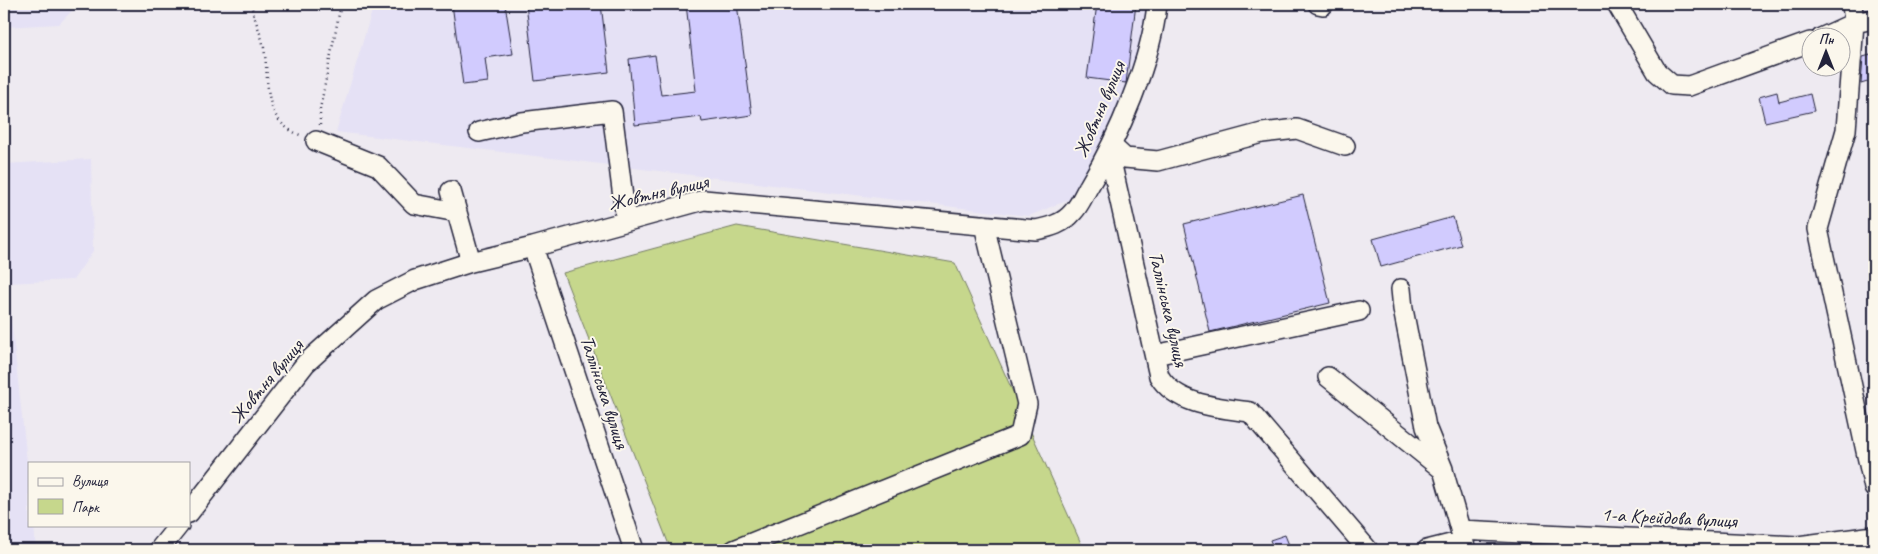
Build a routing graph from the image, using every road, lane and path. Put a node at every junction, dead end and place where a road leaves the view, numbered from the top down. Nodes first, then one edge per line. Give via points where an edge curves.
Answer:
1 (251, 4) edge
2 (341, 4) edge
3 (1158, 4) edge
4 (1617, 4) edge
5 (1852, 4) edge
6 (1874, 19) edge
7 (1854, 23) junction
8 (1843, 28) edge
9 (1800, 46) edge
10 (479, 132) dead end
11 (316, 141) joint
12 (1345, 146) dead end
13 (335, 147) junction
14 (1110, 149) junction
15 (451, 191) dead end
16 (457, 212) junction
17 (626, 222) junction
18 (984, 225) junction
19 (534, 247) junction
20 (471, 262) junction
21 (1401, 289) dead end
22 (1359, 311) dead end
23 (1155, 355) junction
24 (1328, 377) dead end
25 (1443, 470) junction
26 (1874, 488) edge
27 (190, 511) edge
28 (178, 526) edge
29 (1874, 536) edge
30 (1463, 540) edge
31 (1801, 548) edge
32 (159, 550) edge
33 (634, 550) edge
34 (734, 550) edge
35 (1368, 550) edge
36 (1427, 550) edge

1 - 11 path via 264,47 273,114 291,132
2 - 13 path via 320,109 320,129
3 - 14 street, Жовтня вулиця via 1147,54
4 - 9 street via 1657,72 1672,85 1689,86
5 - 7 street
6 - 7 street
7 - 8 street
7 - 26 street via 1846,130 1818,230
10 - 17 street via 522,122 612,111
11 - 13 street
12 - 14 street via 1297,130 1262,133 1158,162 1125,158
13 - 16 street via 378,166 414,204
14 - 18 street, Жовтня вулиця via 1073,213 1055,226 1036,230
14 - 23 street, Таллінська вулиця
15 - 16 street
16 - 20 street
17 - 18 street, Жовтня вулиця via 704,200 724,200
17 - 19 street, Жовтня вулиця
18 - 34 street via 1028,404 1020,435
19 - 20 street, Жовтня вулиця
19 - 33 street, Таллінська вулиця
20 - 27 street, Жовтня вулиця via 414,280 376,300 306,363
21 - 25 street via 1426,427
22 - 23 street
23 - 35 street, Таллінська вулиця via 1159,376 1166,389 1208,406 1250,412
24 - 25 street
25 - 30 street
28 - 32 street
29 - 31 street, 1-а Крейдова вулиця
30 - 31 street, 1-а Крейдова вулиця
30 - 36 street

